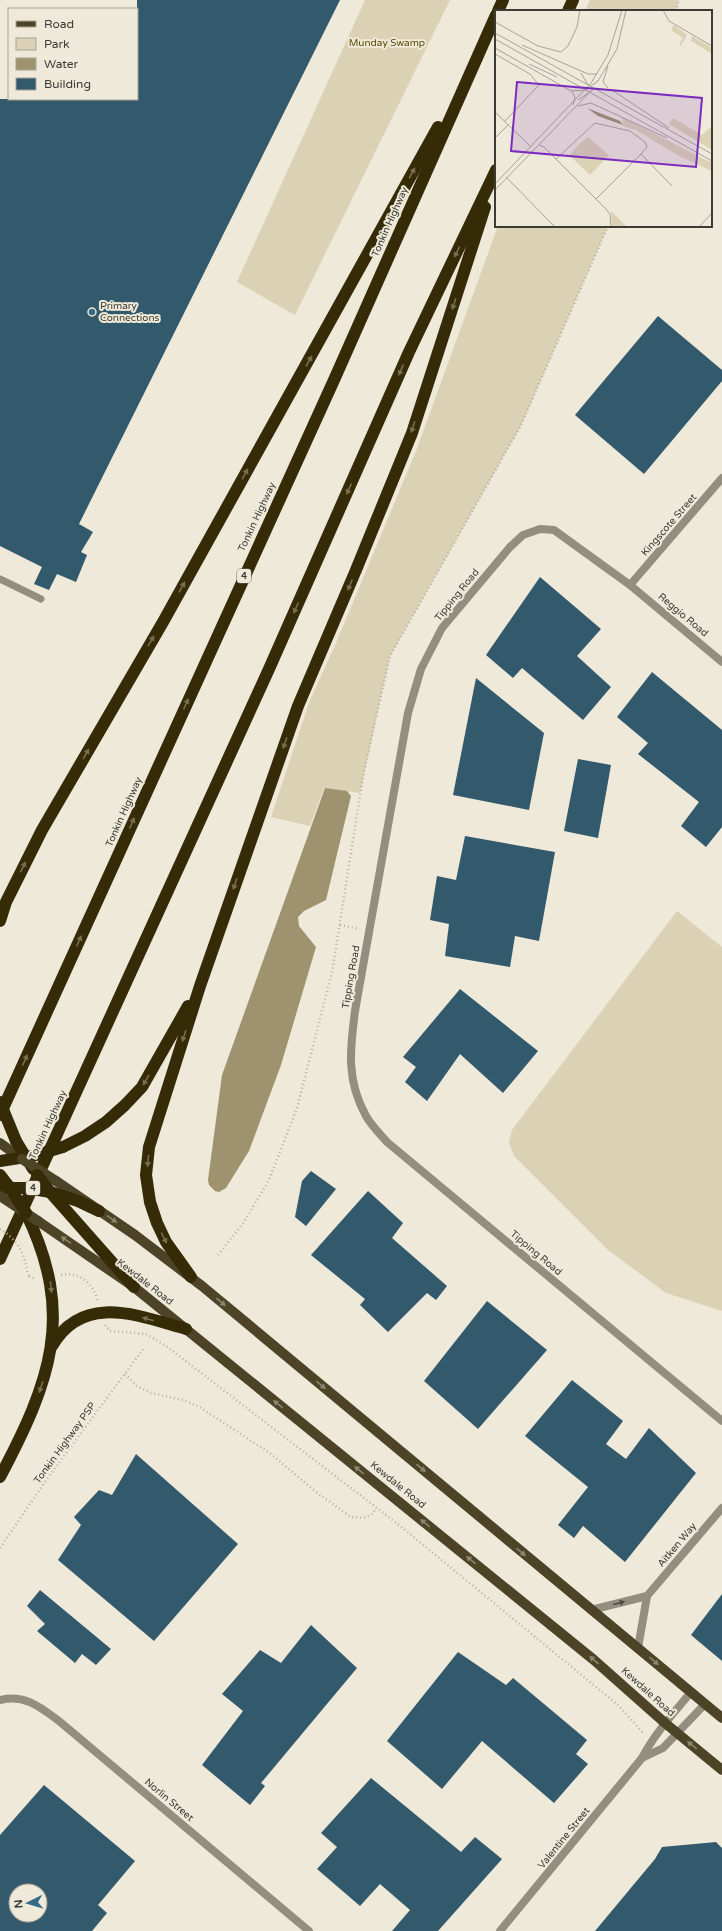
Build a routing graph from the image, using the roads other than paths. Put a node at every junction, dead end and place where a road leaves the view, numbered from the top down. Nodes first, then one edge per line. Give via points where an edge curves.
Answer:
1 (503, 0) edge
2 (573, 0) edge
3 (498, 10) edge
4 (568, 10) edge
5 (495, 17) edge
6 (477, 56) junction
7 (495, 172) edge
8 (495, 177) edge
9 (722, 478) edge
10 (0, 579) edge
11 (630, 585) junction
12 (41, 599) dead end
13 (722, 662) edge
14 (0, 922) edge
15 (200, 986) junction
16 (0, 1102) edge
17 (0, 1116) edge
18 (0, 1143) edge
19 (26, 1160) junction
20 (0, 1161) edge
21 (0, 1176) edge
22 (5, 1188) edge
23 (50, 1192) junction
24 (0, 1196) edge
25 (64, 1197) junction
26 (100, 1211) joint
27 (26, 1213) junction
28 (11, 1236) junction
29 (0, 1259) edge
30 (0, 1267) edge
31 (191, 1277) junction
32 (134, 1287) junction
33 (186, 1329) junction
34 (50, 1350) junction
35 (722, 1421) edge
36 (0, 1477) edge
37 (722, 1508) edge
38 (648, 1596) junction
39 (591, 1610) junction
40 (638, 1648) junction
41 (691, 1692) junction
42 (0, 1700) edge
43 (705, 1704) junction
44 (722, 1718) edge
45 (665, 1723) junction
46 (677, 1733) junction
47 (642, 1758) junction
48 (722, 1770) edge
49 (309, 1931) edge
50 (500, 1931) edge

1 - 3 highway
2 - 4 highway
5 - 6 highway, Tonkin Highway / 4
14 -> 6 highway via 6,902 42,830 167,615
17 -> 6 highway, Tonkin Highway / 4 via 334,380
7 -> 28 highway, Tonkin Highway / 4 via 409,352 272,662
8 -> 15 highway via 412,433 298,706
9 - 11 street, Kingscote Street
10 - 12 lane
11 - 13 street, Reggio Road
11 - 35 street, Tipping Road via 554,530 540,529 523,535 510,547 442,628 421,669 408,713 350,1048 352,1085 366,1117 387,1142
15 -> 19 highway, bridge via 142,1087 125,1105 94,1130 64,1147
15 -> 31 highway via 151,1140 146,1175 156,1223
16 - 19 highway, bridge
18 - 19 main road
19 - 20 highway
19 - 23 highway, bridge
19 - 25 main road, bridge
21 - 22 highway
22 - 23 highway, bridge
22 - 27 highway, bridge
23 - 25 highway
24 - 27 main road, Kewdale Road, bridge
25 - 26 highway
25 - 32 highway
26 -> 31 main road
32 -> 27 main road, Kewdale Road, bridge
27 -> 34 highway via 42,1249 50,1277 53,1330
28 - 29 highway, Tonkin Highway / 4
28 - 30 highway
31 -> 39 main road
32 - 33 main road, Kewdale Road
33 -> 34 highway via 126,1312 102,1312 67,1327
45 -> 33 main road, Kewdale Road via 594,1660
34 -> 36 highway via 42,1388
37 - 38 street, Aitken Way
39 -> 38 street
38 - 40 street, Aitken Way
39 - 40 main road
40 -> 41 main road
41 - 43 main road
41 - 45 street, Valentine Street
42 - 49 street, Norlin Street via 21,1698 59,1721
43 - 44 main road
43 - 46 street, Valentine Street
45 - 46 main road, Kewdale Road
45 - 47 street, Valentine Street
46 - 47 street, Valentine Street via 663,1748
48 -> 46 main road, Kewdale Road
47 - 50 street, Valentine Street

